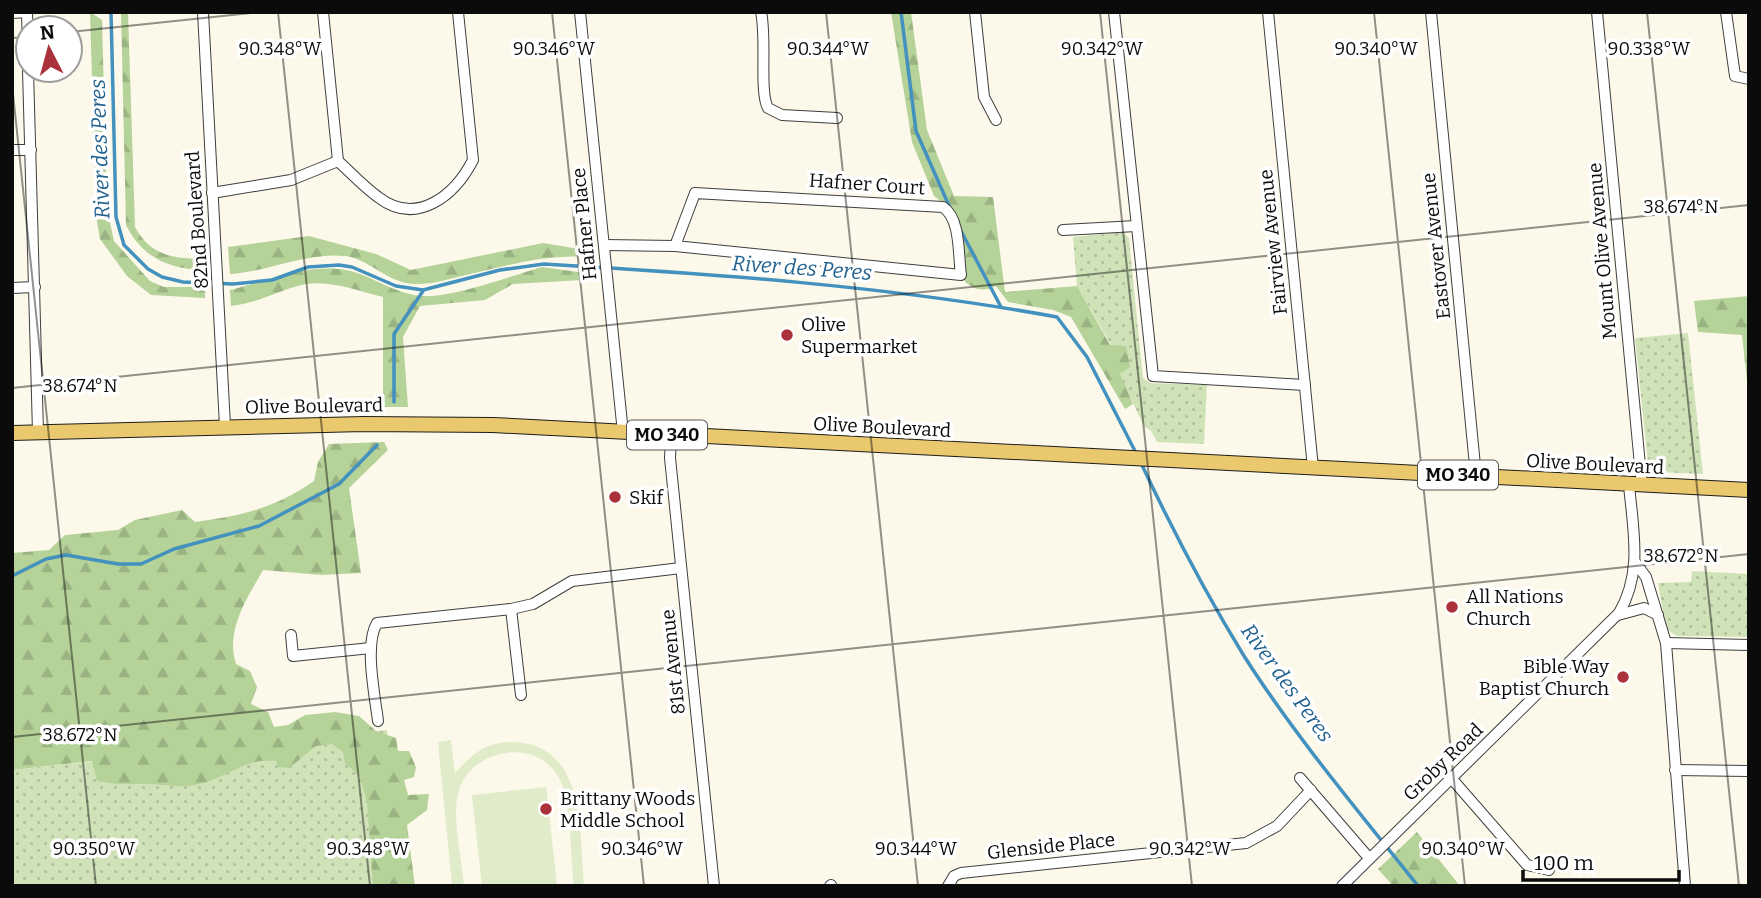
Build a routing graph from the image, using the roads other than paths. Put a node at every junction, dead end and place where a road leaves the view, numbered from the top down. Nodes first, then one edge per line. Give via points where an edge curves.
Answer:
1 (27, 12) edge
2 (203, 12) edge
3 (323, 12) edge
4 (457, 12) edge
5 (580, 12) edge
6 (761, 12) edge
7 (975, 12) edge
8 (1114, 12) edge
9 (1268, 12) edge
10 (1431, 12) edge
11 (1597, 12) edge
12 (1726, 12) edge
13 (12, 13) edge
14 (1749, 79) edge
15 (29, 84) edge
16 (768, 108) junction
17 (759, 117) dead end
18 (837, 118) dead end
19 (996, 120) dead end
20 (12, 150) edge
21 (31, 150) junction
22 (338, 161) junction
23 (212, 193) junction
24 (1136, 226) junction
25 (1063, 230) dead end
26 (675, 246) junction
27 (605, 249) junction
28 (35, 287) junction
29 (12, 288) edge
30 (1305, 385) junction
31 (225, 426) junction
32 (38, 432) junction
33 (12, 433) edge
34 (623, 433) junction
35 (671, 435) junction
36 (1313, 468) junction
37 (1476, 476) junction
38 (1636, 485) junction
39 (1749, 491) edge
40 (1636, 562) junction
41 (681, 568) junction
42 (511, 608) junction
43 (1617, 615) junction
44 (1658, 615) junction
45 (291, 635) dead end
46 (1666, 643) junction
47 (1749, 645) edge
48 (371, 648) junction
49 (521, 695) dead end
50 (378, 721) dead end
51 (1675, 770) junction
52 (1749, 771) edge
53 (1300, 778) dead end
54 (1452, 779) junction
55 (1311, 790) junction
56 (1372, 855) junction
57 (1549, 870) dead end
58 (939, 874) dead end
59 (949, 883) edge
60 (714, 886) edge
61 (1342, 886) edge
62 (1685, 886) edge

1 - 13 street
2 - 23 street, 82nd Boulevard
3 - 22 street
4 - 22 street via 473,160 447,196 419,207 402,207 378,197
5 - 27 street, Hafner Place
6 - 16 street via 766,32 764,92
7 - 19 street via 984,97
8 - 24 street
9 - 30 street, Fairview Avenue
10 - 37 street, Eastover Avenue
11 - 38 street, Mount Olive Avenue
12 - 14 street via 1735,76
15 - 21 street
16 - 17 street
16 - 18 street via 782,115
20 - 21 street
21 - 28 street
22 - 23 street via 291,180
23 - 31 street, 82nd Boulevard
24 - 25 street
24 - 30 street via 1153,376
26 - 26 street, Hafner Court via 695,193 943,207 954,224 961,275
26 - 27 street, Hafner Court
27 - 34 street, Hafner Place
28 - 29 street
28 - 32 street
30 - 36 street, Fairview Avenue
31 - 32 main road, Olive Boulevard / MO 340
31 - 34 main road, Olive Boulevard / MO 340 via 452,425
32 - 33 main road, Olive Boulevard / MO 340
34 - 35 main road, Olive Boulevard / MO 340
35 - 36 main road, Olive Boulevard / MO 340
35 - 41 street, 81st Avenue
36 - 37 main road, Olive Boulevard / MO 340
37 - 38 main road, Olive Boulevard / MO 340
38 - 39 main road, Olive Boulevard / MO 340
38 - 40 street, Mount Olive Avenue
40 - 43 street, Groby Road via 1628,598
40 - 44 street, Mount Olive Avenue
41 - 42 street via 579,579 533,604
41 - 60 street, 81st Avenue
42 - 48 street via 377,623
42 - 49 street
43 - 44 street via 1644,608
43 - 54 street, Groby Road
44 - 46 street, Mount Olive Avenue
45 - 48 street via 293,656
46 - 47 street
46 - 51 street, Mount Olive Avenue
48 - 50 street
51 - 52 street
51 - 62 street, Mount Olive Avenue
53 - 55 street
54 - 56 street, Groby Road
54 - 57 street via 1527,865
55 - 56 street
55 - 59 street, Glenside Place via 1277,826 1246,843 961,873
56 - 61 street, Groby Road
58 - 59 street

